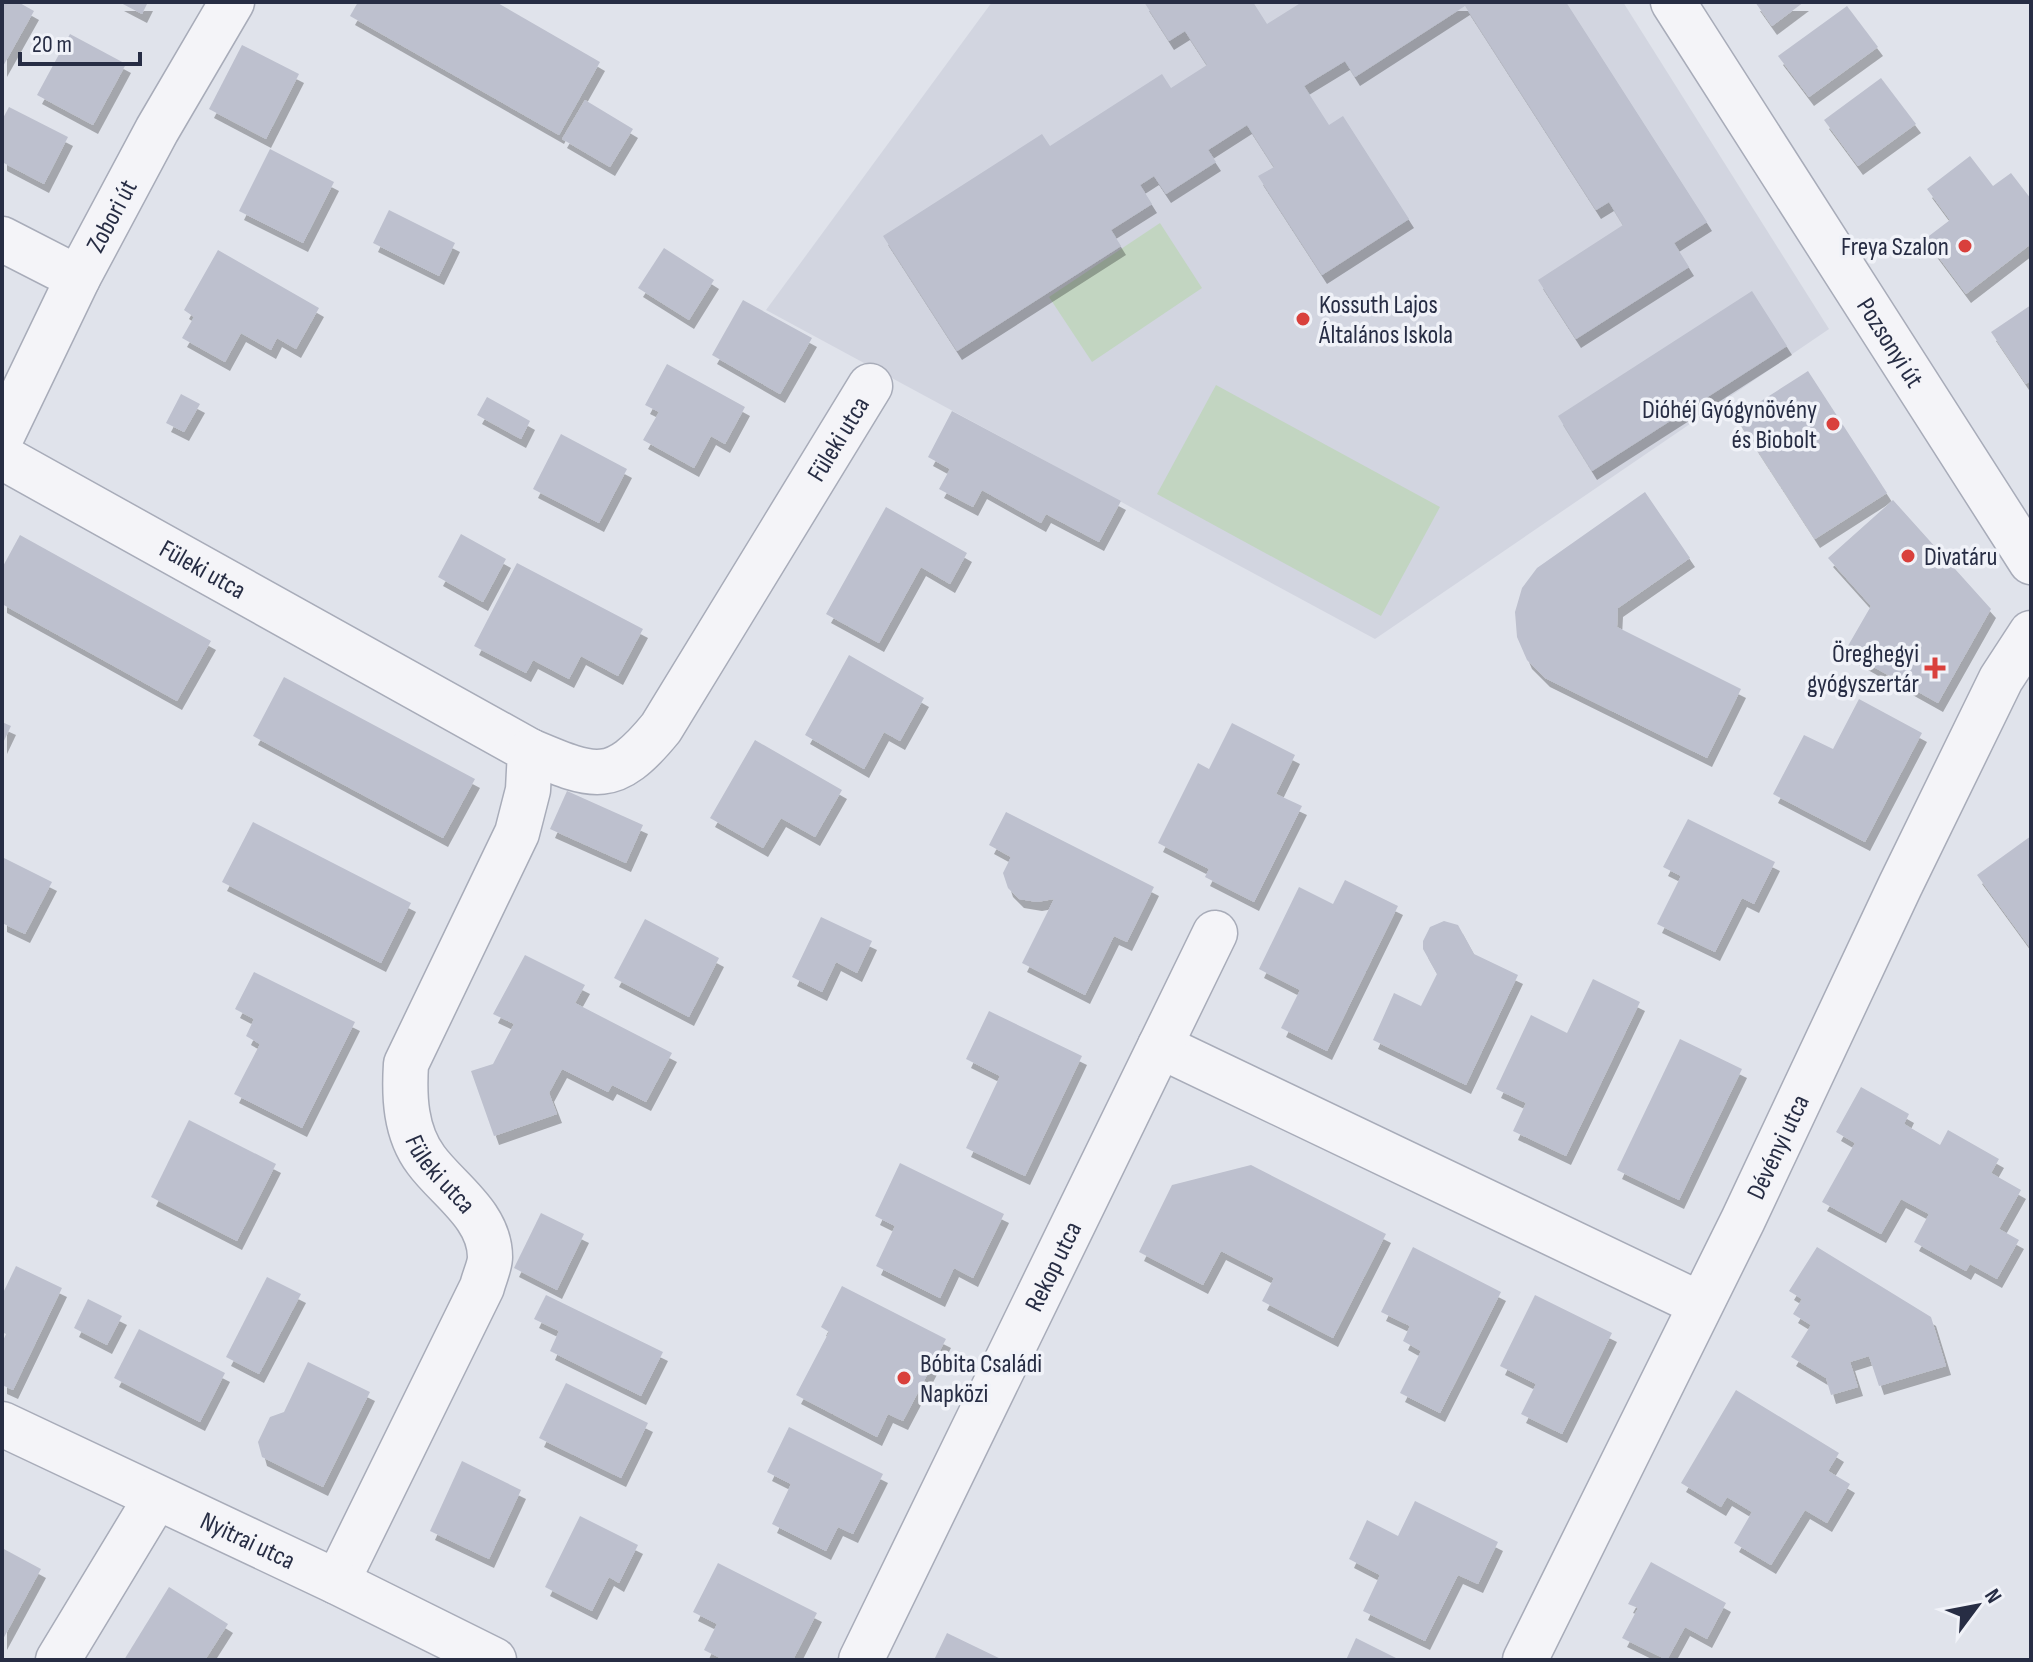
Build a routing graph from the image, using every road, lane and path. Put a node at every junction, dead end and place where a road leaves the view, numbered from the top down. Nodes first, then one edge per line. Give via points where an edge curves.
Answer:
1 (232, 2) edge
2 (1673, 2) edge
3 (2, 239) edge
4 (78, 278) junction
5 (870, 386) dead end
6 (2, 436) edge
7 (2, 457) edge
8 (2031, 562) edge
9 (2031, 633) edge
10 (530, 751) junction
11 (1215, 933) dead end
12 (1160, 1046) junction
13 (1700, 1304) junction
14 (2, 1424) edge
15 (156, 1498) junction
16 (337, 1582) junction
17 (58, 1660) edge
18 (494, 1660) edge
19 (861, 1660) edge
20 (1525, 1660) edge

1 - 4 street, Zobori út
2 - 8 street, Pozsonyi út
3 - 4 street
4 - 6 street, Zobori út
5 - 10 street, Füleki utca via 661,728 638,756 608,772 578,772
7 - 10 street, Füleki utca
9 - 13 street, Dévényi utca via 2001,679 1940,802
10 - 16 street, Füleki utca via 528,790 517,833 406,1064 404,1097 412,1134 425,1159 469,1207 490,1256 482,1287
11 - 12 street, Rekop utca
12 - 13 street
12 - 19 street, Rekop utca
13 - 20 street, Dévényi utca
14 - 15 street, Nyitrai utca
15 - 16 street, Nyitrai utca
15 - 17 street
16 - 18 street, Nyitrai utca

